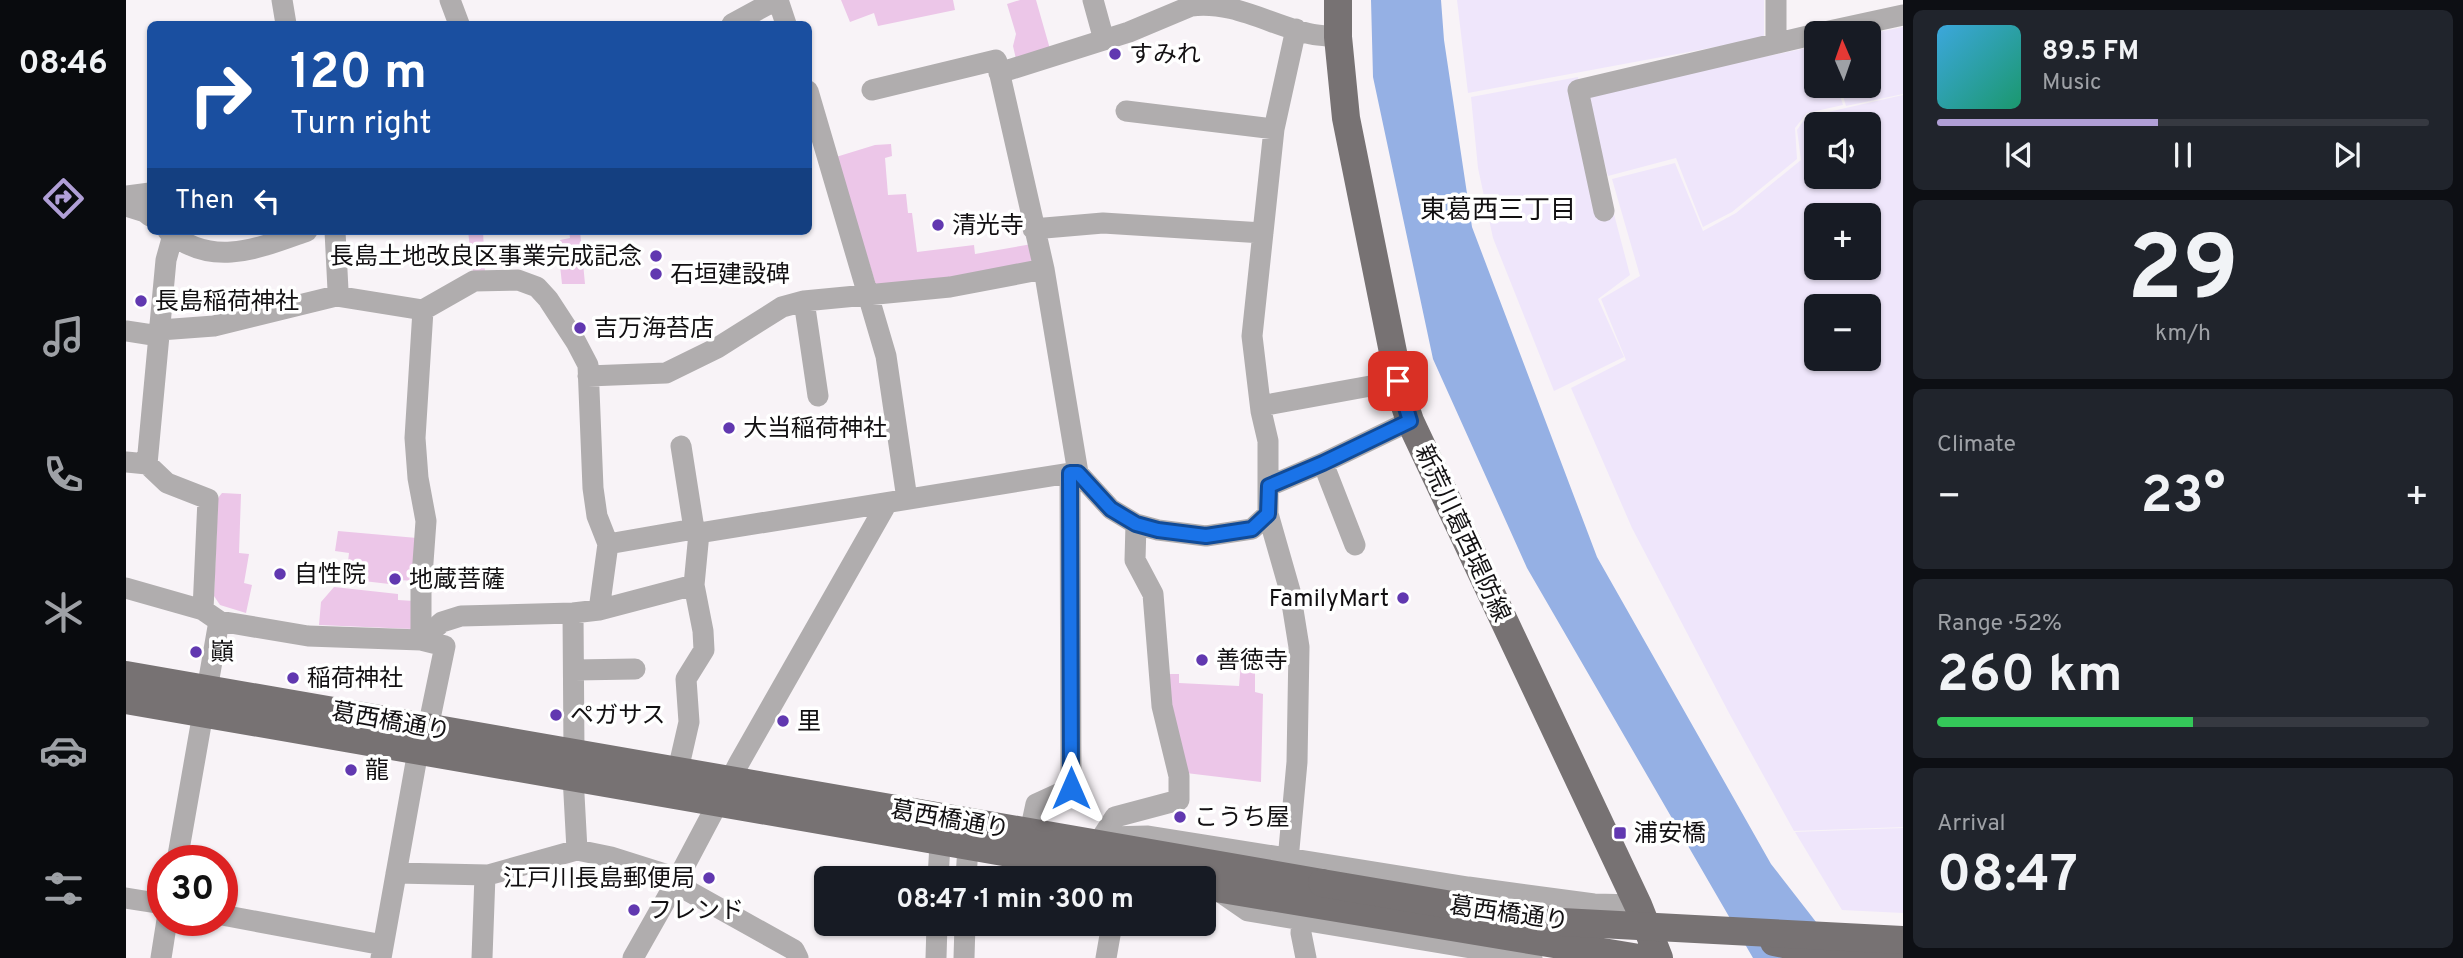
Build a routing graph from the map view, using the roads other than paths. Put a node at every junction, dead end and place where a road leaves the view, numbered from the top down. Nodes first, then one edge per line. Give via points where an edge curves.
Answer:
1 (282, 0) edge
2 (450, 0) edge
3 (1093, 0) edge
4 (1338, 0) edge
5 (1776, 0) edge
6 (773, 1) edge
7 (1191, 3) edge
8 (1903, 15) edge
9 (286, 21) edge
10 (458, 21) edge
11 (737, 21) edge
12 (784, 21) edge
13 (1876, 21) edge
14 (1296, 29) junction
15 (1338, 37) junction
16 (1804, 37) edge
17 (1104, 40) junction
18 (1776, 43) junction
19 (998, 68) junction
20 (872, 90) dead end
21 (812, 105) edge
22 (1126, 111) dead end
23 (1274, 129) junction
24 (147, 192) edge
25 (126, 196) edge
26 (126, 206) edge
27 (1605, 211) dead end
28 (147, 214) edge
29 (1034, 229) junction
30 (1263, 233) junction
31 (170, 235) edge
32 (174, 235) edge
33 (296, 235) edge
34 (335, 235) edge
35 (1044, 268) junction
36 (336, 296) junction
37 (868, 296) junction
38 (804, 301) junction
39 (423, 310) junction
40 (126, 331) edge
41 (160, 333) junction
42 (588, 376) junction
43 (1398, 381) junction
44 (818, 396) dead end
45 (1261, 411) junction
46 (1410, 421) junction
47 (681, 446) dead end
48 (137, 463) edge
49 (1323, 463) junction
50 (1074, 473) junction
51 (1269, 486) junction
52 (897, 501) junction
53 (1268, 514) junction
54 (1136, 524) junction
55 (696, 531) junction
56 (608, 544) junction
57 (1355, 545) dead end
58 (694, 585) junction
59 (126, 588) edge
60 (599, 610) junction
61 (573, 613) junction
62 (211, 616) junction
63 (421, 640) junction
64 (635, 669) dead end
65 (575, 670) junction
66 (126, 676) edge
67 (126, 701) edge
68 (205, 701) junction
69 (423, 739) junction
70 (574, 764) junction
71 (678, 770) junction
72 (724, 791) junction
73 (941, 830) junction
74 (1030, 832) junction
75 (969, 834) junction
76 (1102, 837) junction
77 (1064, 838) junction
78 (180, 845) edge
79 (577, 850) junction
80 (1288, 860) junction
81 (939, 866) edge
82 (967, 866) edge
83 (1083, 866) edge
84 (396, 873) junction
85 (485, 874) junction
86 (676, 882) junction
87 (1216, 888) edge
88 (126, 898) edge
89 (147, 901) edge
90 (1314, 902) junction
91 (1638, 905) junction
92 (238, 919) edge
93 (1711, 930) junction
94 (164, 936) edge
95 (937, 936) edge
96 (965, 936) edge
97 (1110, 936) edge
98 (1903, 940) edge
99 (382, 951) edge
100 (1453, 952) edge
101 (161, 958) edge
102 (482, 958) edge
103 (633, 958) edge
104 (798, 958) edge
105 (936, 958) edge
106 (964, 958) edge
107 (1106, 958) edge
108 (1306, 958) edge
109 (1532, 958) edge
110 (1639, 958) edge
111 (1659, 958) edge
112 (1903, 958) edge

1 - 9 street
2 - 10 street
3 - 17 street
4 - 15 main road, 新荒川葛西堤防線
5 - 18 street
6 - 11 street
6 - 12 street
7 - 14 street via 1234,9
7 - 17 street via 1163,19
8 - 13 street
14 - 15 street
14 - 23 street
15 - 43 main road, 新荒川葛西堤防線 via 1346,118
16 - 18 street
17 - 19 street
18 - 27 street via 1578,90
19 - 20 street via 996,61
19 - 29 street
21 - 37 street
22 - 23 street
23 - 30 street
24 - 25 street
26 - 28 street
29 - 30 street via 1102,223
29 - 35 street
30 - 45 street via 1252,336
31 - 41 street
32 - 33 street via 209,253 254,251
34 - 36 street
35 - 37 street via 971,284
35 - 50 street
36 - 39 street
36 - 41 street via 214,326
37 - 38 street
37 - 52 street via 886,356
38 - 42 street via 782,307 666,373
38 - 44 street
39 - 42 street via 474,281 518,280 537,287 576,342 588,365
39 - 63 street via 415,438 426,521
40 - 41 street
41 - 48 street
42 - 56 street via 593,488
43 - 45 street via 1266,405
43 - 46 main road, 新荒川葛西堤防線
45 - 51 street via 1268,441
46 - 49 street
46 - 91 main road, 新荒川葛西堤防線
47 - 55 street
48 - 62 street via 167,483 208,499
49 - 51 street
49 - 57 street
50 - 52 street
50 - 54 street via 1111,509
50 - 74 street via 1071,788 1036,804
51 - 53 street
52 - 55 street
52 - 72 street
53 - 54 street via 1252,529 1206,536
53 - 80 street via 1290,591 1299,647 1297,762
54 - 76 street via 1135,560 1153,594 1161,706 1179,776 1180,800 1115,817
55 - 56 street
55 - 58 street
56 - 60 street
58 - 60 street
58 - 71 street via 704,650 686,679 689,722
59 - 62 street
60 - 61 street
61 - 63 street via 461,616 442,622
61 - 65 street
62 - 63 street via 308,636
62 - 68 street
63 - 69 street via 445,646
64 - 65 street
65 - 70 street
66 - 68 main road, 葛西橋通り
67 - 68 main road, 葛西橋通り
68 - 69 main road, 葛西橋通り
68 - 78 street
69 - 70 main road, 葛西橋通り
69 - 84 street
70 - 71 main road, 葛西橋通り
70 - 72 main road, 葛西橋通り
70 - 79 street
71 - 72 main road, 葛西橋通り
72 - 73 main road, 葛西橋通り
72 - 86 street
73 - 75 main road, 葛西橋通り
73 - 81 street
74 - 75 main road, 葛西橋通り
74 - 77 main road, 葛西橋通り
75 - 82 street
75 - 83 main road, 葛西橋通り
76 - 77 street
76 - 80 street via 1148,836
77 - 90 main road, 葛西橋通り
79 - 85 street
79 - 86 street via 657,871
80 - 91 street via 1581,902
84 - 85 street
84 - 99 street
85 - 102 street
86 - 103 street
86 - 104 street via 794,950
87 - 90 main road, 葛西橋通り
88 - 89 street
90 - 93 main road, 葛西橋通り, bridge
90 - 100 street
90 - 108 street via 1301,933
90 - 110 main road, 葛西橋通り
91 - 111 main road, 新荒川葛西堤防線
92 - 99 street
93 - 98 main road, 葛西橋通り, bridge
93 - 112 main road, bridge via 1833,954
94 - 101 street
95 - 105 street
96 - 106 street
97 - 107 street
100 - 109 street

